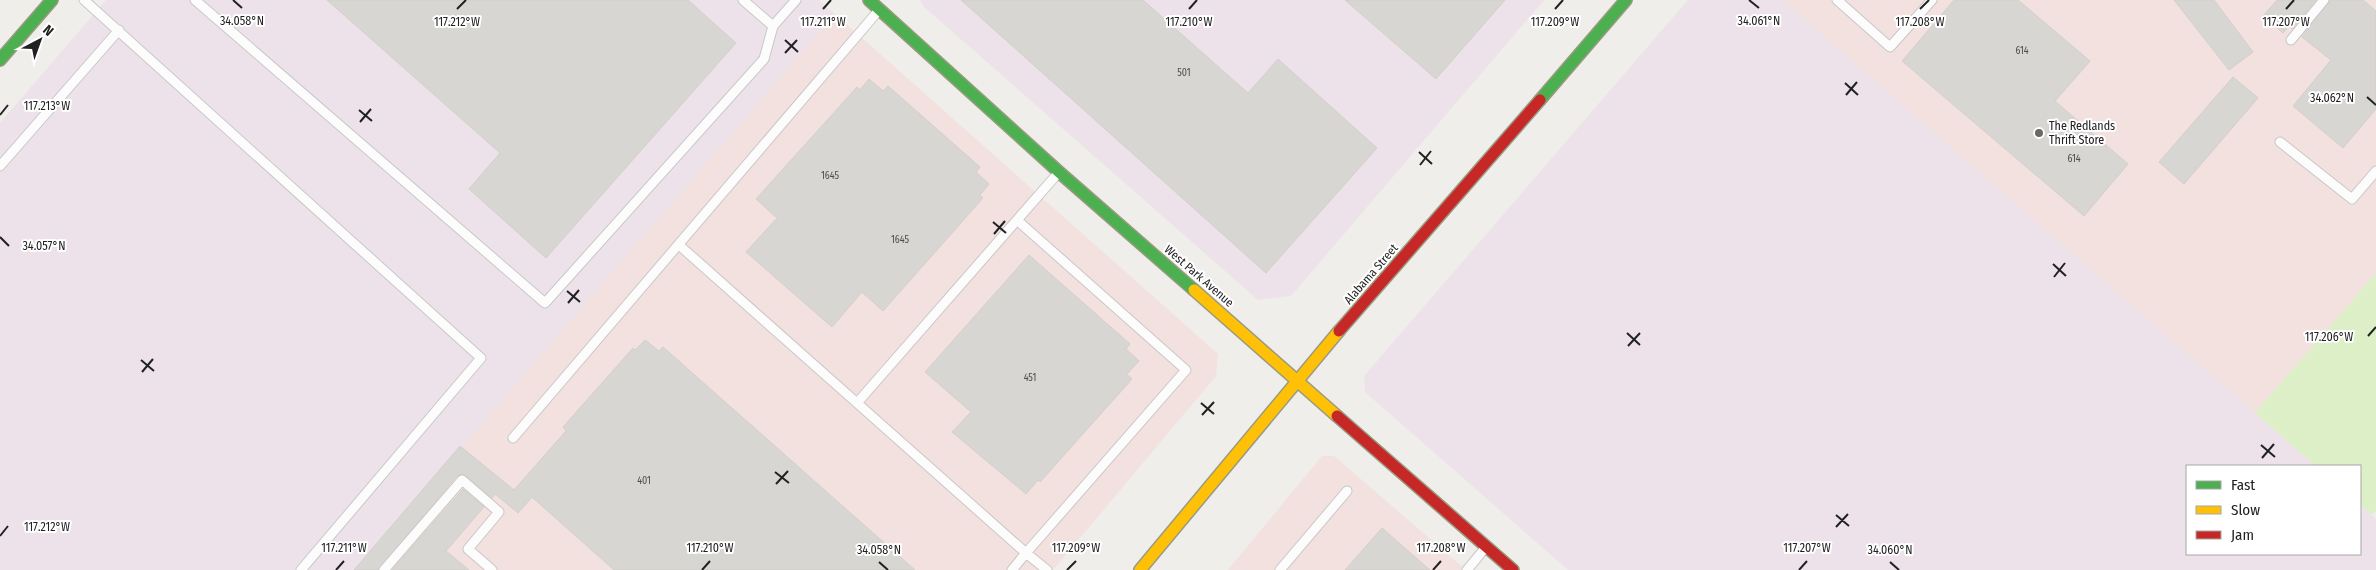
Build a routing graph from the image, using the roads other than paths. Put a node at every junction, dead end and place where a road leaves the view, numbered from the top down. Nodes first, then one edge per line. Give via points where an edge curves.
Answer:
1 (52, 0) edge
2 (84, 0) edge
3 (195, 0) edge
4 (743, 0) edge
5 (796, 0) edge
6 (869, 0) edge
7 (1626, 0) edge
8 (1838, 0) edge
9 (1932, 0) edge
10 (2324, 0) edge
11 (879, 9) junction
12 (773, 26) junction
13 (119, 30) junction
14 (2291, 40) dead end
15 (0, 60) edge
16 (2280, 142) dead end
17 (0, 166) edge
18 (2376, 171) edge
19 (1059, 172) junction
20 (1017, 220) junction
21 (679, 244) junction
22 (1297, 380) junction
23 (857, 403) junction
24 (514, 438) dead end
25 (1347, 492) dead end
26 (1486, 547) junction
27 (1026, 553) junction
28 (301, 570) edge
29 (384, 570) edge
30 (492, 570) edge
31 (1012, 570) edge
32 (1047, 570) edge
33 (1140, 570) edge
34 (1280, 570) edge
35 (1467, 570) edge
36 (1513, 570) edge

1 - 15 street
2 - 13 lane
3 - 12 lane via 545,303 764,59
4 - 12 lane
5 - 12 lane
6 - 11 street, West Park Avenue
7 - 22 street, Alabama Street
8 - 9 lane via 1890,47
10 - 14 lane
11 - 19 street, West Park Avenue
11 - 21 lane
13 - 17 lane
13 - 28 lane via 481,358
16 - 18 lane via 2352,199
19 - 20 lane
19 - 22 street, West Park Avenue
20 - 23 lane
20 - 27 lane via 1186,370
21 - 23 lane
21 - 24 lane
22 - 26 street, West Park Avenue
22 - 33 street, Alabama Street
23 - 27 lane
25 - 34 lane
26 - 35 lane
26 - 36 street, West Park Avenue
27 - 31 lane
27 - 32 lane
29 - 30 lane via 462,480 499,512 468,549

